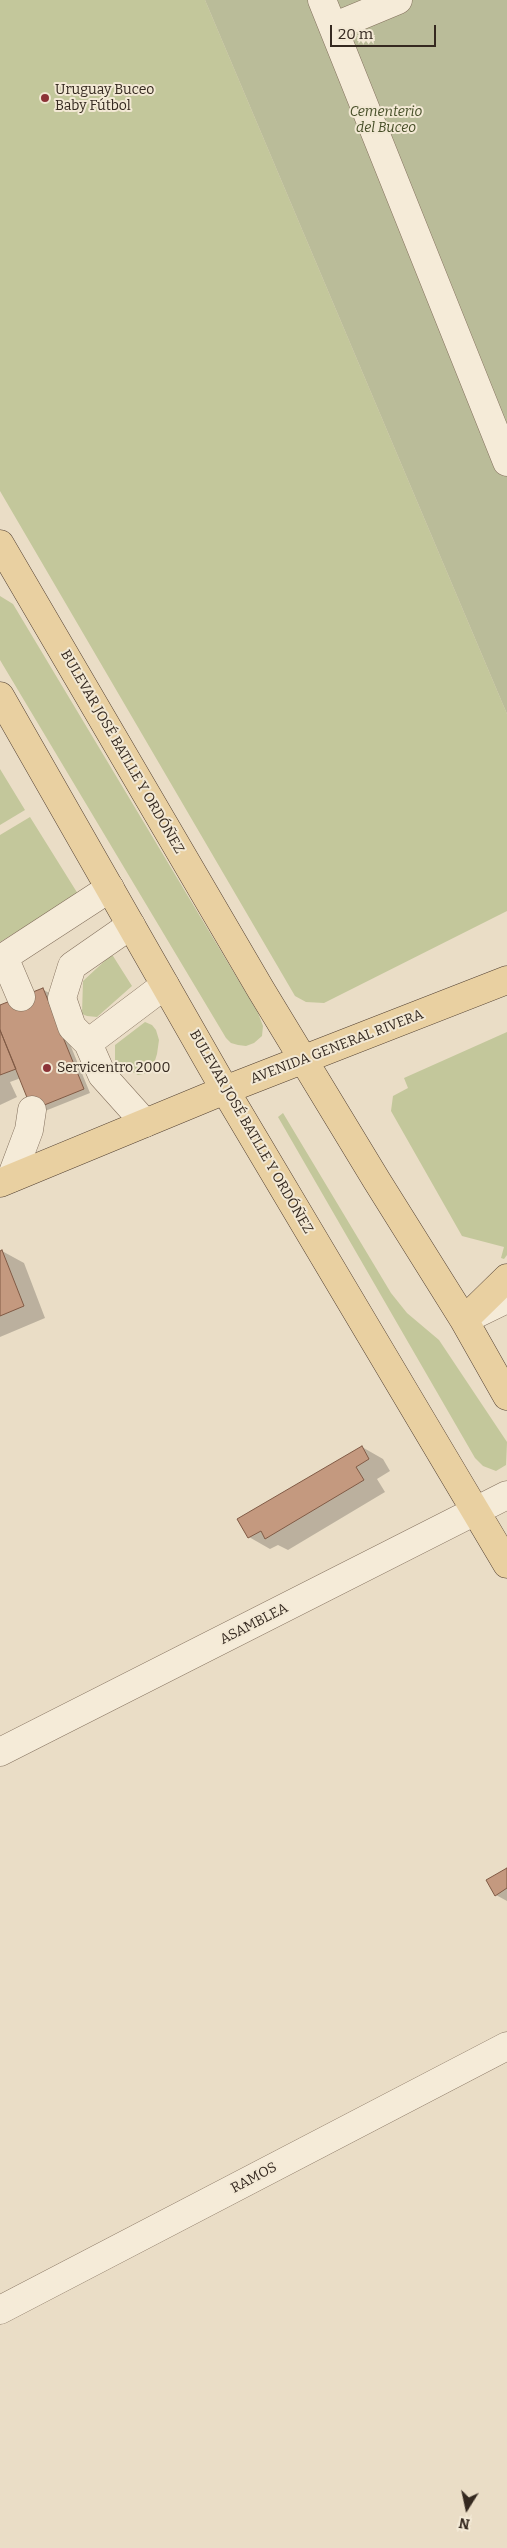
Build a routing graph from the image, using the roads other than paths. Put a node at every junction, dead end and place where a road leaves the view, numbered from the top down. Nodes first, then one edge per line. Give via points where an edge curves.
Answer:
1 (322, 0) edge
2 (398, 0) edge
3 (333, 27) junction
4 (507, 462) edge
5 (3, 554) edge
6 (0, 696) edge
7 (110, 888) junction
8 (131, 925) junction
9 (507, 980) edge
10 (165, 984) junction
11 (21, 997) dead end
12 (88, 1043) junction
13 (304, 1060) junction
14 (225, 1090) junction
15 (32, 1110) dead end
16 (145, 1123) junction
17 (6, 1181) edge
18 (507, 1278) edge
19 (507, 1299) edge
20 (464, 1320) junction
21 (507, 1396) edge
22 (507, 1495) edge
23 (475, 1511) junction
24 (507, 1564) edge
25 (0, 1752) edge
26 (507, 2046) edge
27 (0, 2310) edge

1 - 3 street
2 - 3 street
3 - 4 street
5 - 13 main road, BULEVAR JOSÉ BATLLE Y ORDÓÑEZ
6 - 7 main road, BULEVAR JOSÉ BATLLE Y ORDÓÑEZ
7 - 8 main road, BULEVAR JOSÉ BATLLE Y ORDÓÑEZ
7 - 11 street via 4,957
8 - 10 main road, BULEVAR JOSÉ BATLLE Y ORDÓÑEZ
8 - 12 street via 72,966 62,998 72,1027
9 - 13 main road, AVENIDA GENERAL RIVERA
10 - 12 street
10 - 14 main road, BULEVAR JOSÉ BATLLE Y ORDÓÑEZ
12 - 16 street via 102,1075
13 - 14 main road, AVENIDA GENERAL RIVERA
13 - 20 main road, BULEVAR JOSÉ BATLLE Y ORDÓÑEZ
14 - 16 main road, AVENIDA GENERAL RIVERA
14 - 23 main road, BULEVAR JOSÉ BATLLE Y ORDÓÑEZ
15 - 17 street via 29,1130
16 - 17 main road, AVENIDA GENERAL RIVERA
18 - 20 main road
19 - 20 street
20 - 21 main road, BULEVAR JOSÉ BATLLE Y ORDÓÑEZ
22 - 23 street, ASAMBLEA
23 - 24 main road, BULEVAR JOSÉ BATLLE Y ORDÓÑEZ
23 - 25 street, ASAMBLEA
26 - 27 street, RAMOS

